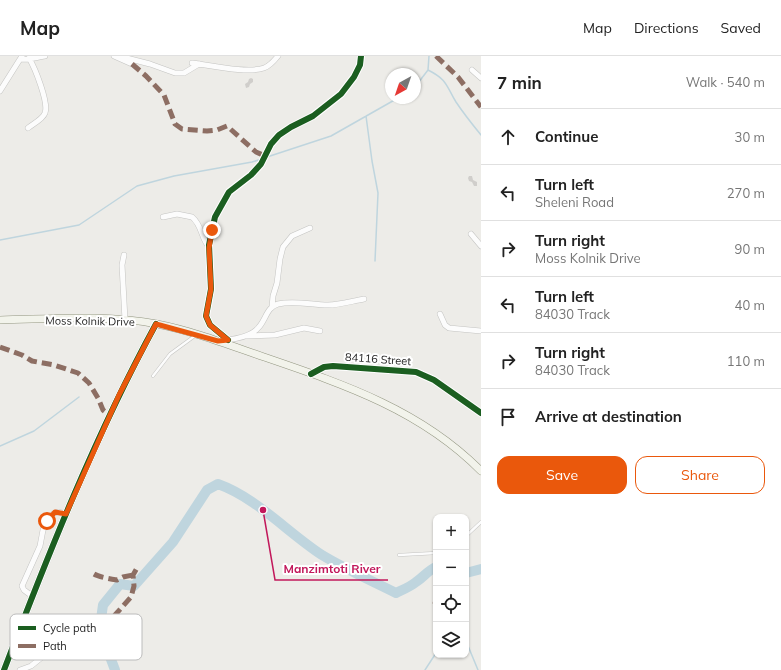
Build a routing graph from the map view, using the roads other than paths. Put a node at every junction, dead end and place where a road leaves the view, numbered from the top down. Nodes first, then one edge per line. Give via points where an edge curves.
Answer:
1 (45, 56) edge
2 (114, 56) edge
3 (119, 56) edge
4 (278, 56) edge
5 (361, 56) edge
6 (22, 57) edge
7 (29, 58) junction
8 (192, 63) dead end
9 (132, 64) dead end
10 (199, 64) junction
11 (472, 70) dead end
12 (481, 78) edge
13 (0, 90) edge
14 (28, 128) dead end
15 (163, 217) dead end
16 (310, 228) dead end
17 (470, 234) dead end
18 (481, 246) edge
19 (209, 247) junction
20 (124, 255) dead end
21 (364, 299) dead end
22 (272, 307) junction
23 (440, 314) dead end
24 (0, 320) edge
25 (125, 320) junction
26 (156, 324) junction
27 (320, 331) dead end
28 (481, 331) edge
29 (197, 335) junction
30 (244, 336) junction
31 (228, 340) junction
32 (218, 341) junction
33 (310, 374) junction
34 (153, 376) dead end
35 (481, 413) edge
36 (481, 471) edge
37 (66, 514) junction
38 (481, 522) edge
39 (469, 533) edge
40 (433, 554) edge
41 (399, 555) dead end
42 (32, 596) junction
43 (25, 614) edge
44 (10, 654) edge
45 (38, 660) edge
46 (4, 670) edge
47 (20, 670) edge

1 - 7 street
2 - 9 street
3 - 10 street via 175,73 184,73
4 - 10 street via 268,66 260,69 234,69
5 - 19 street via 354,77 341,94 313,116 279,135 271,144 261,164 229,192 215,217
6 - 7 street
6 - 13 street
7 - 14 street via 39,80 46,111
8 - 10 street
11 - 12 street
15 - 19 street via 177,214 192,217 199,224
16 - 22 street via 292,236 284,247
17 - 18 street
19 - 31 street via 211,289 206,316 210,325
20 - 25 street via 122,274
21 - 22 street via 335,304 278,304
22 - 30 street via 258,328
23 - 28 street via 449,328
24 - 25 main road, Moss Kolnik Drive
25 - 26 main road, Moss Kolnik Drive
26 - 29 main road, Moss Kolnik Drive
26 - 37 street via 119,395
27 - 30 street via 304,328 275,335
29 - 32 main road, Moss Kolnik Drive
29 - 34 lane via 170,354
30 - 31 street
31 - 32 street
32 - 33 main road, Moss Kolnik Drive
33 - 35 street, 84116 Street via 324,367 333,366 416,372 434,380
33 - 36 main road, Moss Kolnik Drive via 372,397 406,414 444,438
37 - 42 street
37 - 42 street via 53,514 43,530 40,546 22,586
38 - 39 lane
40 - 41 lane
42 - 43 street
44 - 46 street
45 - 47 street

